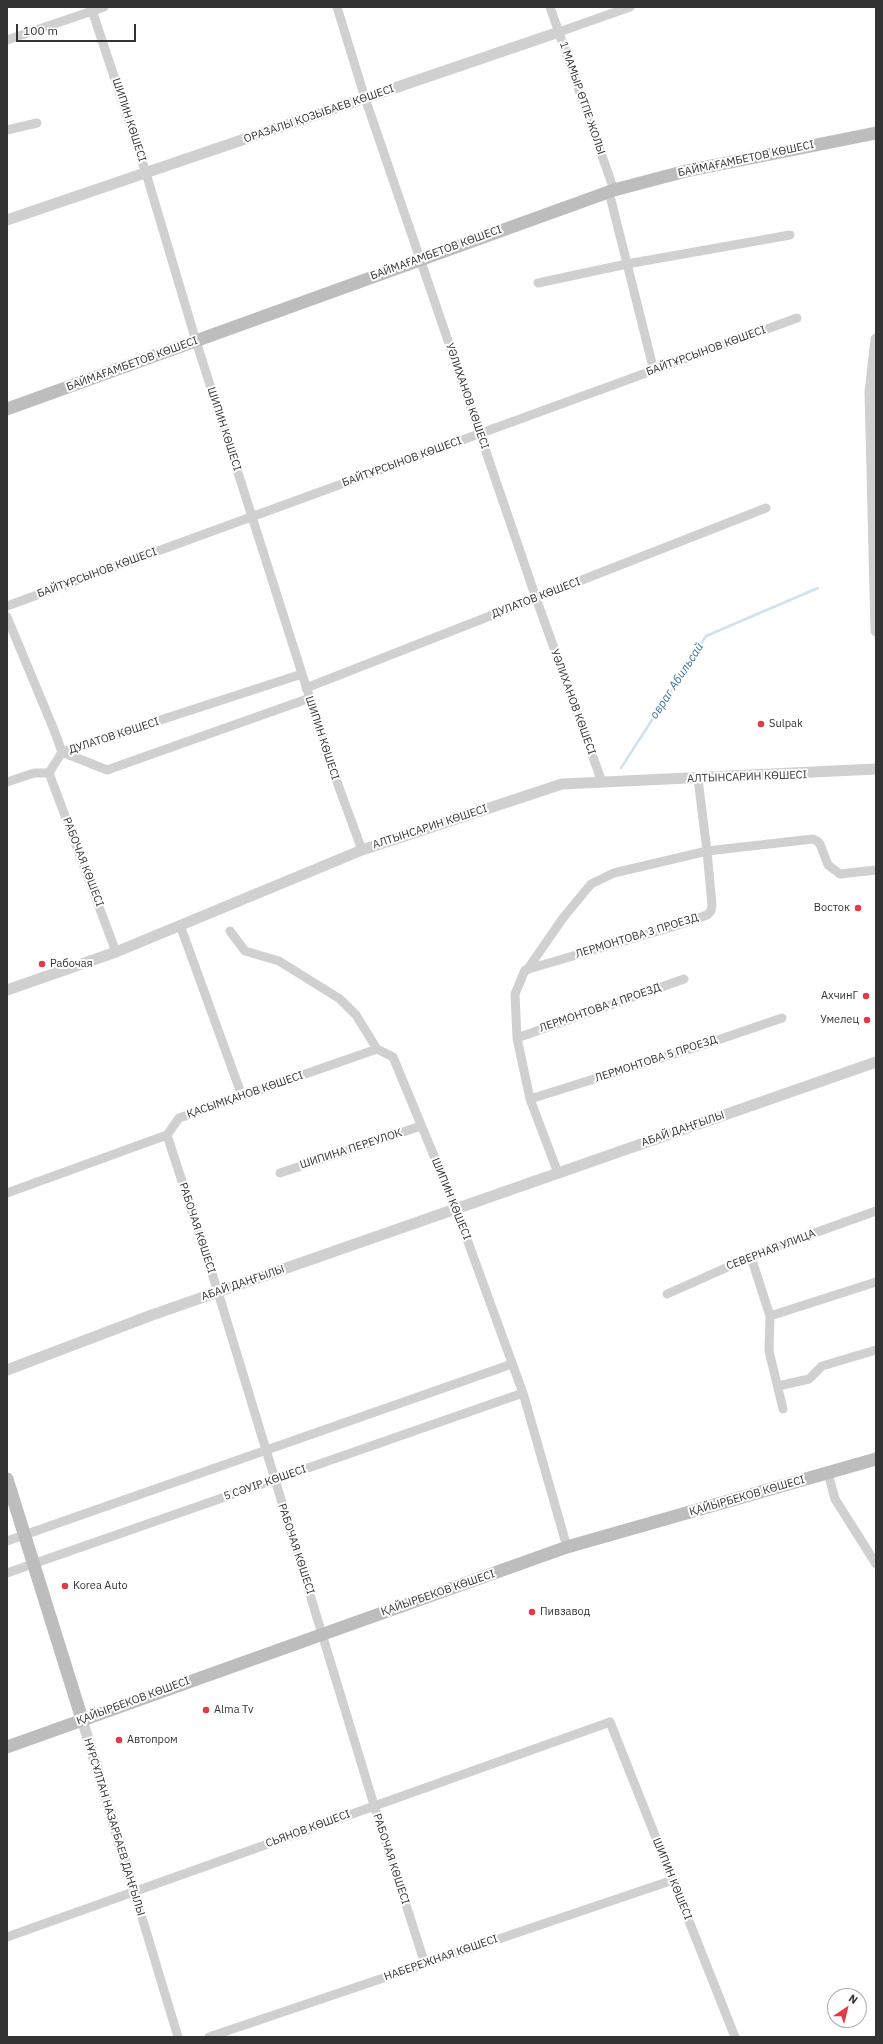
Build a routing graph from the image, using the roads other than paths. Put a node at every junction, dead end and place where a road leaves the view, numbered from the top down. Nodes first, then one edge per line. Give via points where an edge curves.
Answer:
1 (104, 7) edge
2 (338, 7) edge
3 (550, 7) edge
4 (630, 7) edge
5 (92, 9) edge
6 (559, 32) junction
7 (7, 40) edge
8 (365, 98) junction
9 (37, 123) dead end
10 (7, 130) edge
11 (876, 133) edge
12 (146, 173) junction
13 (612, 191) junction
14 (7, 220) edge
15 (790, 235) dead end
16 (420, 259) junction
17 (628, 264) junction
18 (538, 283) dead end
19 (797, 318) dead end
20 (876, 339) edge
21 (196, 341) junction
22 (654, 370) junction
23 (7, 409) edge
24 (480, 434) junction
25 (766, 508) dead end
26 (252, 516) junction
27 (536, 598) junction
28 (7, 606) edge
29 (7, 616) edge
30 (876, 631) edge
31 (302, 674) junction
32 (306, 688) junction
33 (310, 698) junction
34 (60, 754) junction
35 (51, 770) junction
36 (876, 770) edge
37 (698, 779) junction
38 (7, 782) edge
39 (602, 782) junction
40 (362, 850) junction
41 (707, 851) junction
42 (876, 870) edge
43 (180, 925) junction
44 (230, 931) dead end
45 (116, 952) junction
46 (526, 970) junction
47 (684, 979) dead end
48 (7, 990) edge
49 (782, 1018) dead end
50 (516, 1038) junction
51 (377, 1049) junction
52 (876, 1062) edge
53 (242, 1096) junction
54 (530, 1099) junction
55 (421, 1126) junction
56 (167, 1135) junction
57 (280, 1173) dead end
58 (558, 1173) junction
59 (7, 1193) edge
60 (456, 1209) junction
61 (876, 1211) edge
62 (751, 1257) junction
63 (876, 1282) edge
64 (218, 1292) junction
65 (666, 1294) dead end
66 (770, 1316) junction
67 (876, 1350) edge
68 (512, 1364) junction
69 (7, 1370) edge
70 (778, 1386) junction
71 (523, 1393) junction
72 (783, 1409) dead end
73 (265, 1450) junction
74 (876, 1459) edge
75 (828, 1473) junction
76 (7, 1479) edge
77 (274, 1480) junction
78 (24, 1534) junction
79 (7, 1540) edge
80 (567, 1547) junction
81 (34, 1564) junction
82 (876, 1564) edge
83 (7, 1573) edge
84 (323, 1633) junction
85 (82, 1719) junction
86 (610, 1722) joint
87 (7, 1747) edge
88 (374, 1805) junction
89 (672, 1880) junction
90 (134, 1891) junction
91 (7, 1937) edge
92 (425, 1964) junction
93 (178, 2037) edge
94 (209, 2037) edge
95 (735, 2037) edge

1 - 5 street
2 - 8 street, УӘЛИХАНОВ КӨШЕСІ
3 - 6 street, 1 МАМЫР ӨТПЕ ЖОЛЫ
4 - 6 street, ОРАЗАЛЫ ҚОЗЫБАЕВ КӨШЕСІ
5 - 7 street
5 - 12 street, ШИПИН КӨШЕСІ
6 - 8 street, ОРАЗАЛЫ ҚОЗЫБАЕВ КӨШЕСІ
6 - 13 street, 1 МАМЫР ӨТПЕ ЖОЛЫ
8 - 12 street, ОРАЗАЛЫ ҚОЗЫБАЕВ КӨШЕСІ
8 - 16 street, УӘЛИХАНОВ КӨШЕСІ
9 - 10 street
11 - 13 main road, БАЙМАҒАМБЕТОВ КӨШЕСІ via 686,171
12 - 14 street, ОРАЗАЛЫ ҚОЗЫБАЕВ КӨШЕСІ
12 - 21 street, ШИПИН КӨШЕСІ
13 - 16 main road, БАЙМАҒАМБЕТОВ КӨШЕСІ
13 - 17 street, 1 МАМЫР ӨТПЕ ЖОЛЫ
15 - 17 street
16 - 21 main road, БАЙМАҒАМБЕТОВ КӨШЕСІ
16 - 24 street, УӘЛИХАНОВ КӨШЕСІ
17 - 18 street
17 - 22 street, 1 МАМЫР ӨТПЕ ЖОЛЫ
19 - 22 street, БАЙТҰРСЫНОВ КӨШЕСІ
20 - 30 street via 870,392
21 - 23 main road, БАЙМАҒАМБЕТОВ КӨШЕСІ
21 - 26 street, ШИПИН КӨШЕСІ
22 - 24 street, БАЙТҰРСЫНОВ КӨШЕСІ
24 - 26 street, БАЙТҰРСЫНОВ КӨШЕСІ
24 - 27 street, УӘЛИХАНОВ КӨШЕСІ
25 - 27 street, ДУЛАТОВ КӨШЕСІ
26 - 28 street, БАЙТҰРСЫНОВ КӨШЕСІ
26 - 31 street, ШИПИН КӨШЕСІ
27 - 32 street, ДУЛАТОВ КӨШЕСІ
27 - 39 street, УӘЛИХАНОВ КӨШЕСІ
29 - 34 street via 54,730
31 - 32 street, ШИПИН КӨШЕСІ
31 - 34 street, ДУЛАТОВ КӨШЕСІ
32 - 33 street, ШИПИН КӨШЕСІ
33 - 34 street, ДУЛАТОВ КӨШЕСІ via 107,770
33 - 40 street, ШИПИН КӨШЕСІ
34 - 35 street
35 - 38 street
35 - 45 street, РАБОЧАЯ КӨШЕСІ
36 - 37 street, АЛТЫНСАРИН КӨШЕСІ
37 - 39 street, АЛТЫНСАРИН КӨШЕСІ
37 - 41 street, ЛЕРМОНТОВА 3 ПРОЕЗД
39 - 40 street, АЛТЫНСАРИН КӨШЕСІ via 562,784
40 - 43 street, АЛТЫНСАРИН КӨШЕСІ
41 - 42 street via 813,839 820,844 828,866 840,874
41 - 46 street via 614,873 591,884
41 - 46 street, ЛЕРМОНТОВА 3 ПРОЕЗД via 712,905 707,915
43 - 45 street, АЛТЫНСАРИН КӨШЕСІ
43 - 53 street
44 - 51 street, ШИПИН КӨШЕСІ via 245,951 279,961 340,999 356,1015
45 - 48 street, АЛТЫНСАРИН КӨШЕСІ
46 - 50 street via 515,994
47 - 50 street, ЛЕРМОНТОВА 4 ПРОЕЗД
49 - 54 street, ЛЕРМОНТОВА 5 ПРОЕЗД
50 - 54 street
51 - 53 street, ҚАСЫМҚАНОВ КӨШЕСІ
51 - 55 street, ШИПИН КӨШЕСІ via 393,1057
52 - 58 street, АБАЙ ДАҢҒЫЛЫ
53 - 56 street, ҚАСЫМҚАНОВ КӨШЕСІ via 179,1118
54 - 58 street
55 - 57 street, ШИПИНА ПЕРЕУЛОК
55 - 60 street, ШИПИН КӨШЕСІ
56 - 59 street
56 - 64 street, РАБОЧАЯ КӨШЕСІ
58 - 60 street, АБАЙ ДАҢҒЫЛЫ
60 - 64 street, АБАЙ ДАҢҒЫЛЫ
60 - 68 street, ШИПИН КӨШЕСІ
61 - 62 street, СЕВЕРНАЯ УЛИЦА
62 - 65 street, СЕВЕРНАЯ УЛИЦА
62 - 66 street
63 - 66 street
64 - 69 street, АБАЙ ДАҢҒЫЛЫ
64 - 73 street, РАБОЧАЯ КӨШЕСІ
66 - 70 street via 769,1351
67 - 70 street via 822,1366 809,1379
68 - 71 street, ШИПИН КӨШЕСІ
68 - 73 street
70 - 72 street
71 - 77 street, 5 СӘУІР КӨШЕСІ
71 - 80 street, ШИПИН КӨШЕСІ
73 - 77 street, РАБОЧАЯ КӨШЕСІ
73 - 78 street
74 - 75 main road, ҚАЙЫРБЕКОВ КӨШЕСІ
75 - 80 main road, ҚАЙЫРБЕКОВ КӨШЕСІ
75 - 82 street via 835,1499
76 - 78 main road, НҰРСҰЛТАН НАЗАРБАЕВ ДАҢҒЫЛЫ
77 - 81 street, 5 СӘУІР КӨШЕСІ
77 - 84 street, РАБОЧАЯ КӨШЕСІ
78 - 79 street
78 - 81 main road, НҰРСҰЛТАН НАЗАРБАЕВ ДАҢҒЫЛЫ
80 - 84 main road, ҚАЙЫРБЕКОВ КӨШЕСІ
81 - 83 street, 5 СӘУІР КӨШЕСІ
81 - 85 main road, НҰРСҰЛТАН НАЗАРБАЕВ ДАҢҒЫЛЫ
84 - 85 main road, ҚАЙЫРБЕКОВ КӨШЕСІ
84 - 88 street, РАБОЧАЯ КӨШЕСІ
85 - 87 main road, ҚАЙЫРБЕКОВ КӨШЕСІ
85 - 90 street, НҰРСҰЛТАН НАЗАРБАЕВ ДАҢҒЫЛЫ
86 - 88 street, СЬЯНОВ КӨШЕСІ
86 - 89 street, ШИПИН КӨШЕСІ
88 - 90 street, СЬЯНОВ КӨШЕСІ
88 - 92 street, РАБОЧАЯ КӨШЕСІ
89 - 92 street, НАБЕРЕЖНАЯ КӨШЕСІ
89 - 95 street, ШИПИН КӨШЕСІ
90 - 91 street, СЬЯНОВ КӨШЕСІ
90 - 93 street, НҰРСҰЛТАН НАЗАРБАЕВ ДАҢҒЫЛЫ
92 - 94 street, НАБЕРЕЖНАЯ КӨШЕСІ

